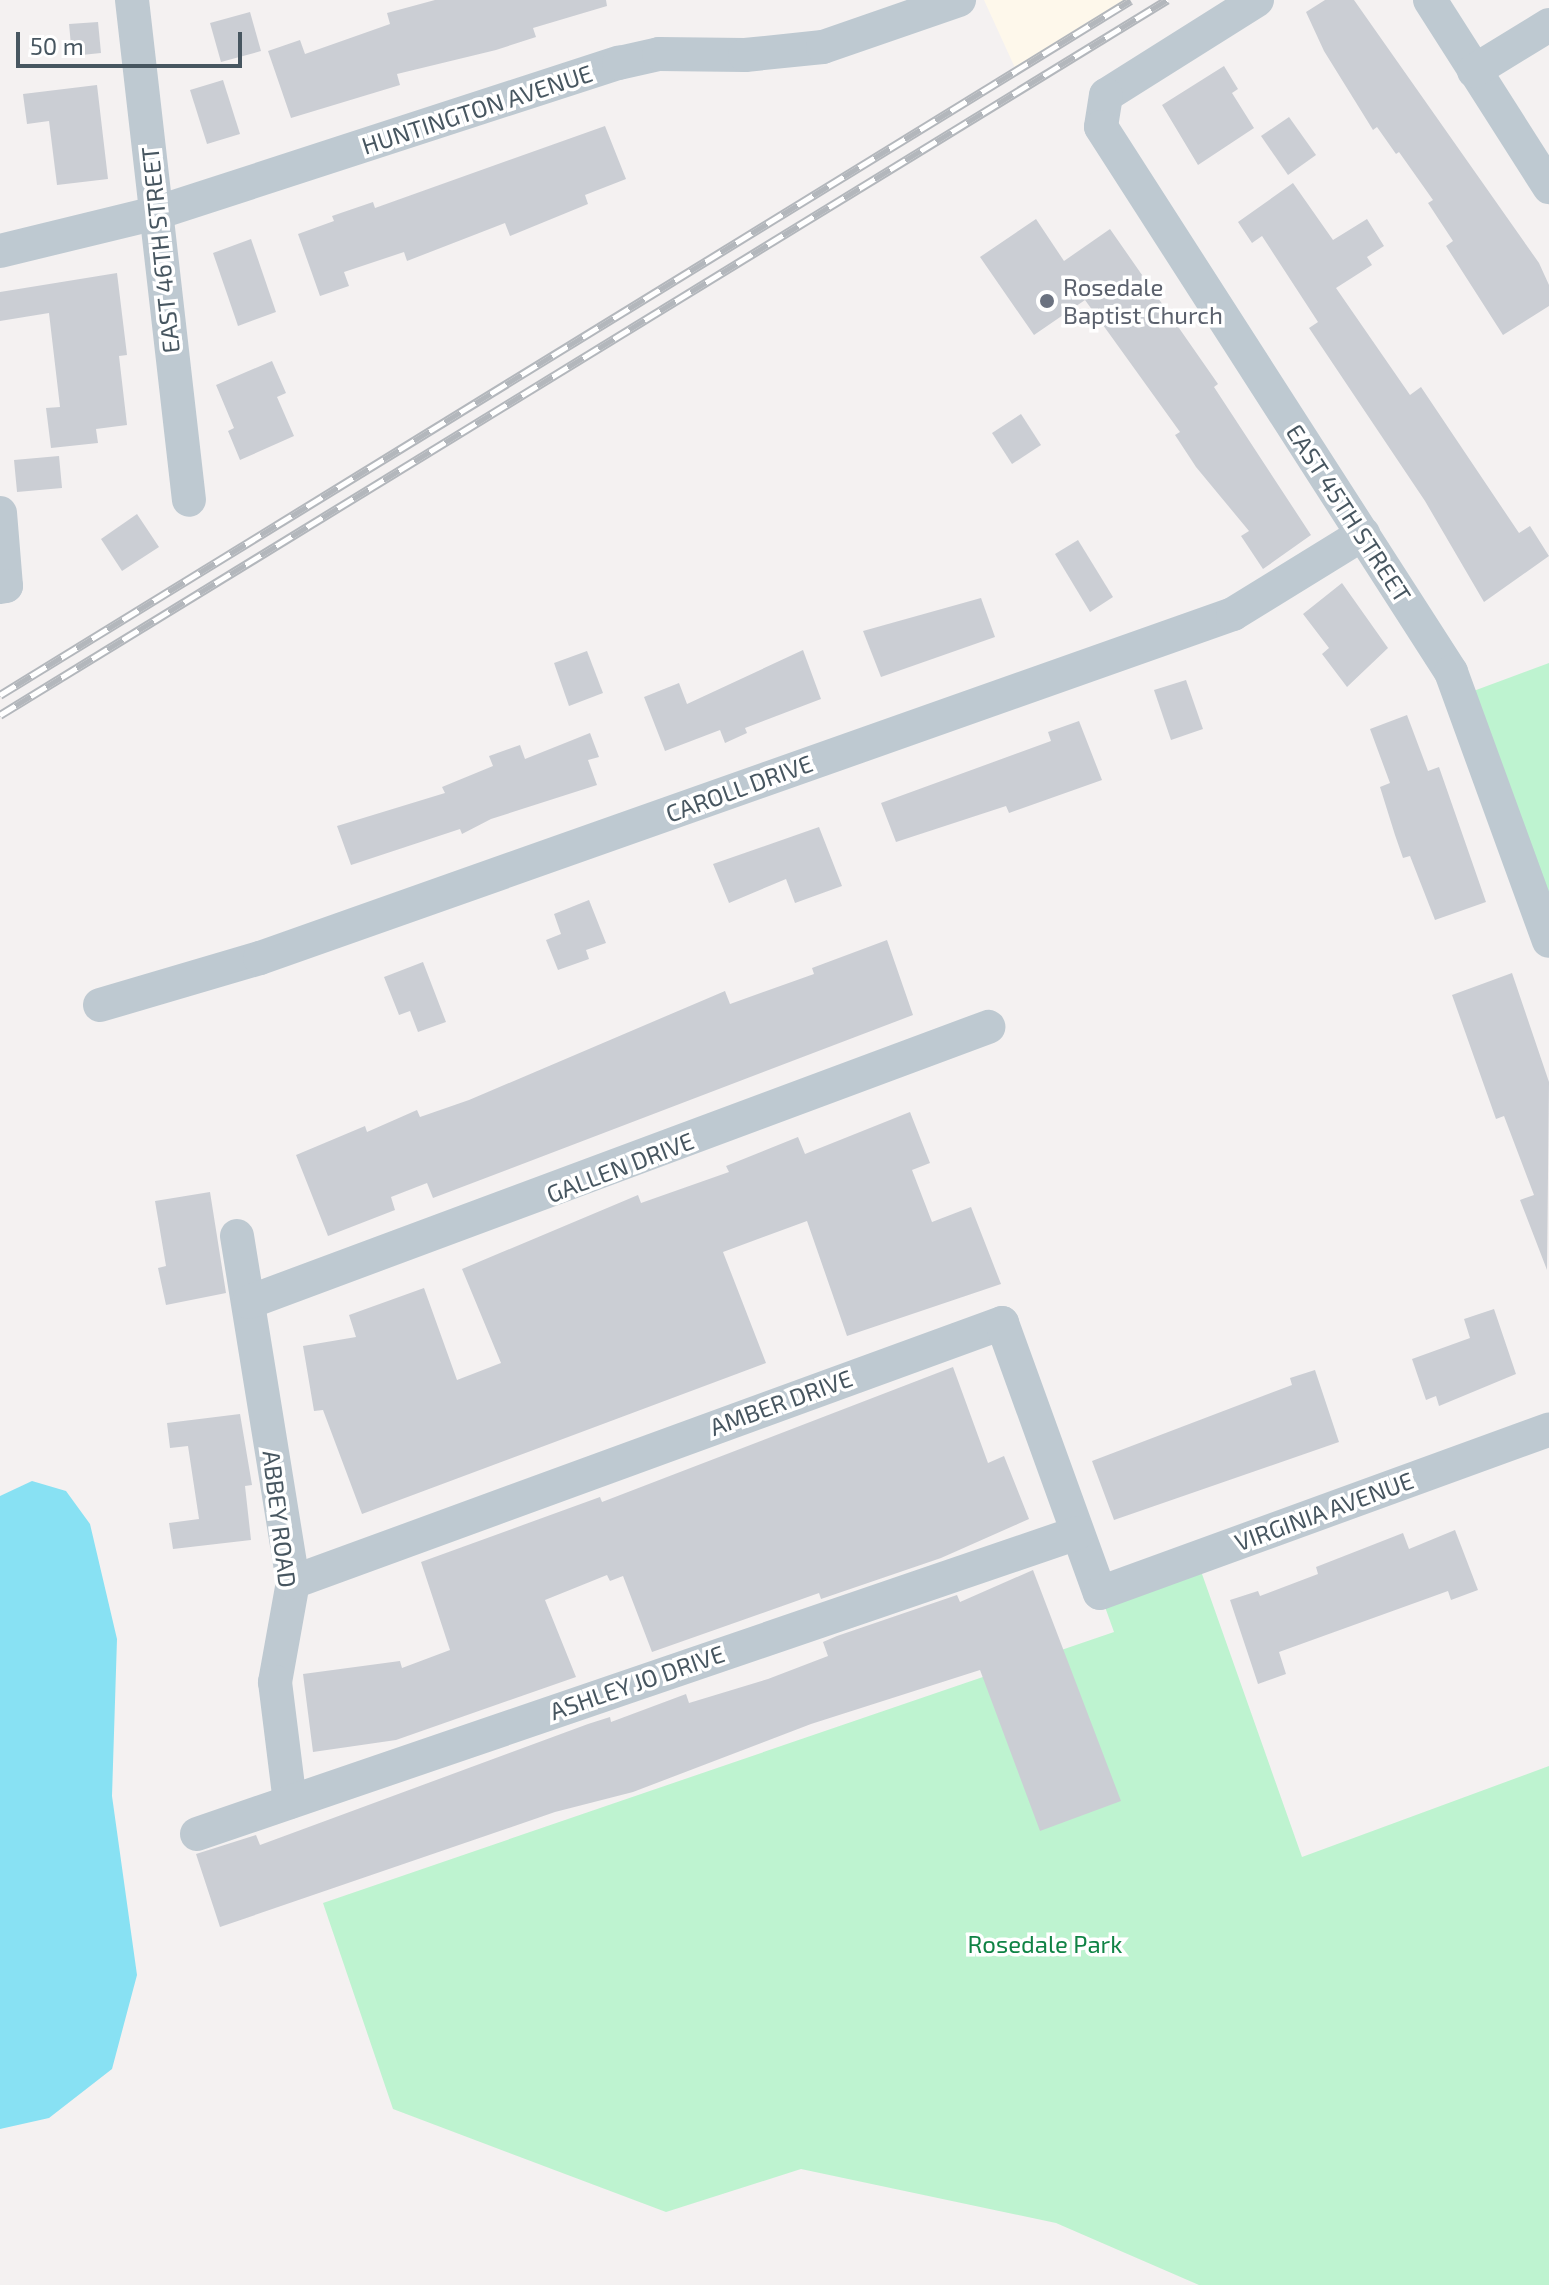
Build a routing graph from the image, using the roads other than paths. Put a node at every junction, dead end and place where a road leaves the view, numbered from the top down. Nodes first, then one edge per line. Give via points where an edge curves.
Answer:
1 (132, 0) edge
2 (959, 0) edge
3 (1257, 0) edge
4 (1430, 0) edge
5 (1549, 25) edge
6 (1474, 71) junction
7 (1549, 187) edge
8 (156, 213) junction
9 (0, 251) edge
10 (189, 500) dead end
11 (0, 513) edge
12 (1363, 534) junction
13 (3, 586) edge
14 (1549, 941) edge
15 (100, 1005) dead end
16 (988, 1027) dead end
17 (237, 1236) dead end
18 (249, 1302) junction
19 (1549, 1430) edge
20 (1077, 1533) junction
21 (293, 1582) junction
22 (1100, 1593) joint
23 (290, 1802) junction
24 (197, 1834) dead end

1 - 8 street, EAST 46TH STREET
2 - 8 street, HUNTINGTON AVENUE via 823,47 745,55 659,54 619,63
3 - 12 street, EAST 45TH STREET via 1106,95 1099,111 1109,143
4 - 6 street
5 - 6 street
6 - 7 street
8 - 9 street, HUNTINGTON AVENUE
8 - 10 street, EAST 46TH STREET
11 - 13 street
12 - 14 street, EAST 45TH STREET via 1451,672
12 - 15 street, CAROLL DRIVE via 1233,614 260,958
16 - 18 street, GALLEN DRIVE
17 - 18 street, ABBEY ROAD
18 - 21 street, ABBEY ROAD
19 - 22 street, VIRGINIA AVENUE
20 - 21 street, AMBER DRIVE via 1002,1323
20 - 22 street, AMBER DRIVE
20 - 23 street, ASHLEY JO DRIVE
21 - 23 street, ABBEY ROAD via 275,1682
23 - 24 street, ASHLEY JO DRIVE

